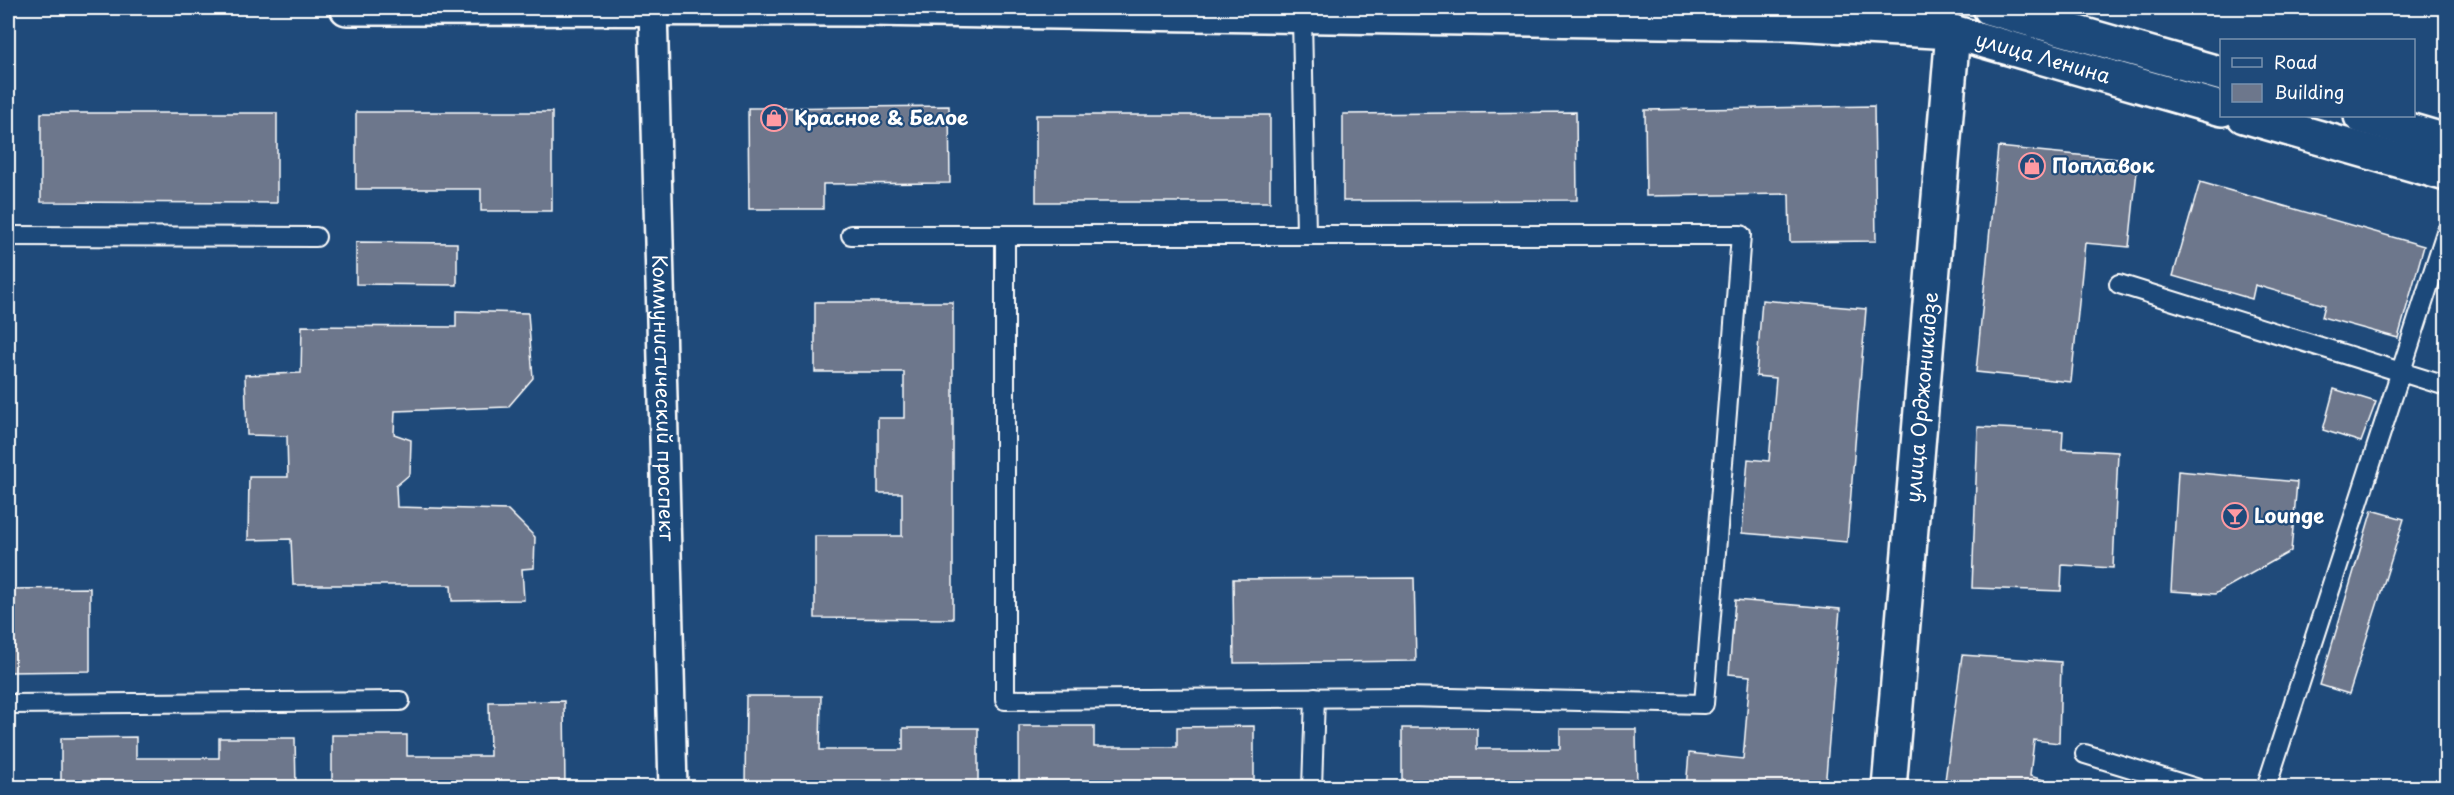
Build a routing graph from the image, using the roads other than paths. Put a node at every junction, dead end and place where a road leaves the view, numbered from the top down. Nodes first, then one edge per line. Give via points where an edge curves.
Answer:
1 (347, 8) edge
2 (405, 8) edge
3 (652, 8) edge
4 (868, 8) edge
5 (1990, 8) edge
6 (1302, 12) edge
7 (1636, 14) edge
8 (1954, 20) edge
9 (2220, 73) edge
10 (2220, 108) edge
11 (2247, 117) edge
12 (2364, 117) edge
13 (2446, 141) edge
14 (2446, 174) edge
15 (2446, 232) edge
16 (851, 235) dead end
17 (1005, 235) junction
18 (1306, 235) junction
19 (8, 236) edge
20 (316, 237) dead end
21 (2119, 284) dead end
22 (2402, 372) junction
23 (2446, 386) edge
24 (1315, 697) junction
25 (400, 701) dead end
26 (8, 704) edge
27 (2085, 754) dead end
28 (673, 788) edge
29 (1312, 788) edge
30 (1889, 788) edge
31 (2196, 788) edge
32 (2266, 788) edge

1 - 2 main road, улица Ленина
2 - 3 main road, улица Ленина
3 - 4 main road, улица Ленина
3 - 28 street, Коммунистический проспект
4 - 6 main road, улица Ленина
5 - 9 main road
6 - 7 main road, улица Ленина
6 - 18 lane
7 - 8 main road, улица Ленина via 1792,23
8 - 10 main road, улица Ленина
8 - 30 main road, улица Орджоникидзе
11 - 14 main road
12 - 13 main road
15 - 22 lane
16 - 17 lane
17 - 18 lane
17 - 24 lane via 1005,700
18 - 24 lane via 1741,235 1704,704
19 - 20 lane
21 - 22 lane
22 - 23 lane
22 - 32 lane
24 - 29 lane
25 - 26 lane
27 - 31 lane

